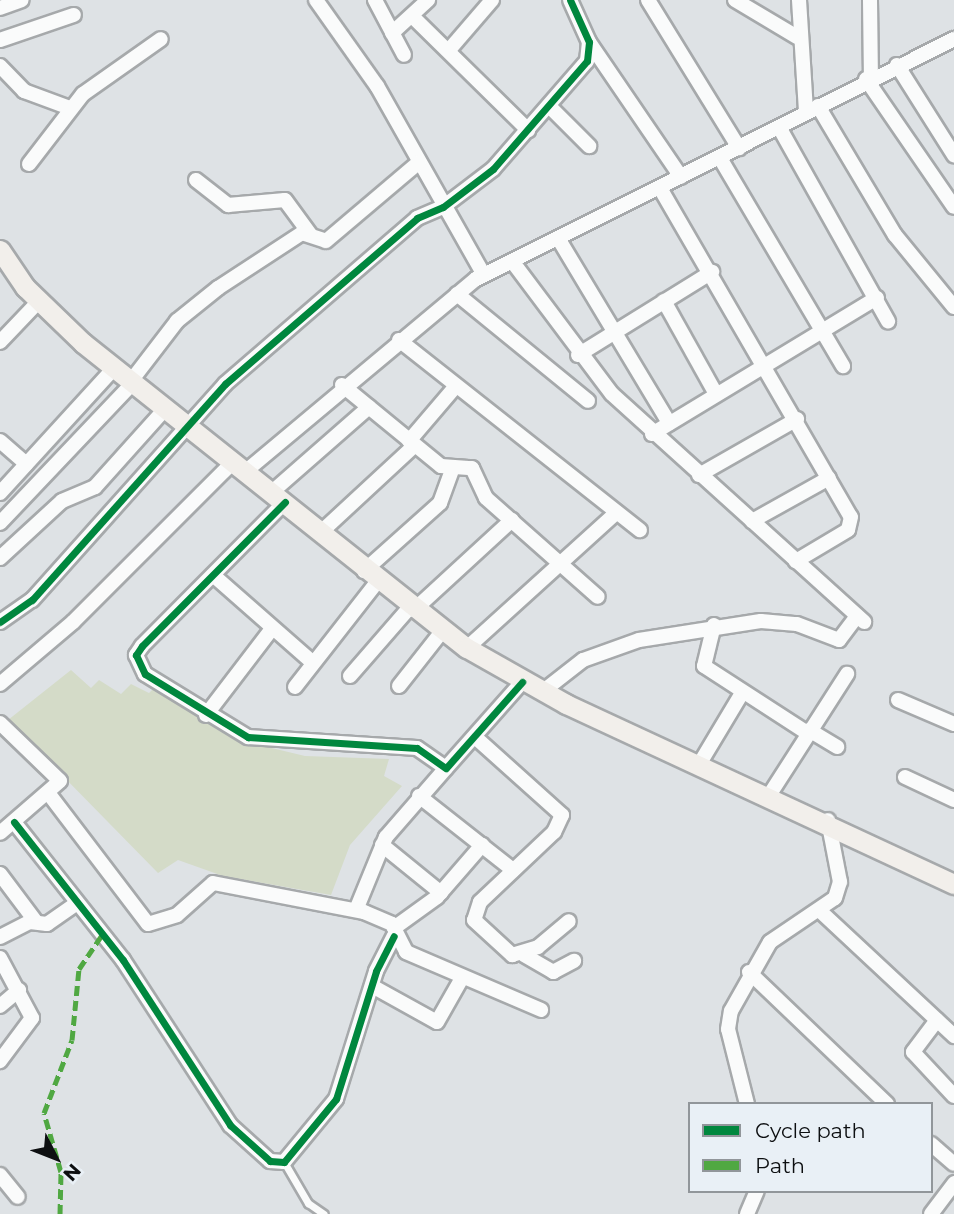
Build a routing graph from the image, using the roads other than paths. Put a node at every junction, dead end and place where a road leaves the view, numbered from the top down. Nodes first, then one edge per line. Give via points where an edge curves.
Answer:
1 (22, 0) edge
2 (316, 0) edge
3 (375, 0) edge
4 (428, 0) edge
5 (492, 0) edge
6 (570, 0) edge
7 (648, 0) edge
8 (735, 0) edge
9 (799, 0) edge
10 (870, 0) edge
11 (0, 8) edge
12 (74, 15) dead end
13 (412, 16) junction
14 (392, 33) junction
15 (797, 37) junction
16 (954, 38) edge
17 (161, 39) dead end
18 (0, 40) edge
19 (589, 42) junction
20 (449, 50) junction
21 (404, 55) dead end
22 (0, 65) edge
23 (897, 65) junction
24 (868, 78) junction
25 (549, 106) junction
26 (70, 108) junction
27 (812, 109) junction
28 (779, 127) junction
29 (528, 131) junction
30 (589, 146) dead end
31 (739, 148) junction
32 (954, 155) edge
33 (720, 158) junction
34 (419, 162) junction
35 (29, 164) dead end
36 (681, 177) junction
37 (196, 180) dead end
38 (660, 188) junction
39 (443, 207) junction
40 (954, 207) edge
41 (310, 234) junction
42 (558, 238) junction
43 (0, 250) edge
44 (512, 261) junction
45 (712, 272) junction
46 (484, 275) junction
47 (949, 291) edge
48 (457, 294) junction
49 (877, 298) junction
50 (39, 301) junction
51 (664, 301) junction
52 (954, 307) edge
53 (888, 321) dead end
54 (822, 328) junction
55 (615, 330) junction
56 (398, 340) junction
57 (0, 342) edge
58 (578, 355) junction
59 (765, 363) junction
60 (844, 366) dead end
61 (114, 368) junction
62 (132, 382) junction
63 (342, 385) junction
64 (456, 386) junction
65 (716, 394) junction
66 (588, 401) dead end
67 (369, 407) junction
68 (165, 409) junction
69 (797, 419) junction
70 (668, 423) junction
71 (189, 427) junction
72 (652, 434) junction
73 (0, 441) edge
74 (412, 443) junction
75 (26, 464) junction
76 (239, 466) junction
77 (453, 468) junction
78 (699, 475) junction
79 (829, 478) junction
80 (0, 493) edge
81 (278, 497) junction
82 (617, 512) junction
83 (512, 520) junction
84 (752, 521) junction
85 (0, 523) edge
86 (640, 530) dead end
87 (320, 533) junction
88 (0, 558) edge
89 (796, 561) junction
90 (562, 564) junction
91 (213, 575) junction
92 (370, 576) junction
93 (598, 597) dead end
94 (412, 609) junction
95 (0, 622) edge
96 (714, 625) junction
97 (271, 630) junction
98 (443, 631) junction
99 (467, 648) junction
100 (312, 663) junction
101 (847, 674) dead end
102 (350, 676) dead end
103 (522, 682) junction
104 (0, 684) edge
105 (399, 686) dead end
106 (295, 687) dead end
107 (542, 692) junction
108 (742, 693) junction
109 (898, 700) dead end
110 (206, 715) junction
111 (0, 723) edge
112 (954, 724) edge
113 (808, 732) junction
114 (475, 737) junction
115 (837, 747) dead end
116 (700, 763) junction
117 (446, 768) junction
118 (905, 777) dead end
119 (49, 794) junction
120 (770, 794) junction
121 (419, 796) junction
122 (954, 800) edge
123 (828, 820) junction
124 (14, 822) junction
125 (0, 833) edge
126 (382, 845) junction
127 (482, 845) junction
128 (513, 870) junction
129 (0, 874) edge
130 (954, 884) edge
131 (441, 893) junction
132 (76, 904) junction
133 (356, 910) junction
134 (819, 910) junction
135 (569, 921) dead end
136 (36, 922) junction
137 (394, 932) junction
138 (0, 937) edge
139 (524, 955) junction
140 (0, 958) edge
141 (574, 961) dead end
142 (749, 972) junction
143 (462, 978) junction
144 (372, 986) junction
145 (19, 990) junction
146 (0, 1006) edge
147 (541, 1010) dead end
148 (937, 1020) junction
149 (954, 1035) edge
150 (0, 1061) edge
151 (954, 1096) edge
152 (746, 1102) edge
153 (885, 1102) edge
154 (933, 1146) edge
155 (284, 1161) junction
156 (954, 1164) edge
157 (0, 1175) edge
158 (954, 1183) edge
159 (756, 1193) edge
160 (18, 1197) dead end
161 (324, 1214) edge
162 (747, 1214) edge
163 (931, 1214) edge

1 - 11 street
2 - 34 street via 377,86
3 - 14 street
4 - 13 street
5 - 20 street
6 - 19 street
7 - 31 street
8 - 15 street
9 - 15 street
10 - 24 street
12 - 18 street
13 - 14 street
13 - 20 street
14 - 21 street
15 - 27 street
16 - 23 street
17 - 26 street
19 - 25 street via 587,61
19 - 36 street
20 - 29 street
22 - 26 street via 24,92
23 - 24 street
23 - 32 street
24 - 27 street
24 - 40 street
25 - 29 street
25 - 30 street
26 - 35 street
27 - 28 street
27 - 47 street via 895,235
28 - 31 street
28 - 49 street
29 - 39 street via 493,169
31 - 33 street
33 - 36 street
33 - 54 street
34 - 39 street
34 - 41 street via 326,241
36 - 38 street
37 - 41 street via 228,205 285,200
38 - 42 street
38 - 45 street
39 - 46 street
39 - 71 street via 417,218 317,310 264,348
41 - 62 street via 246,268 177,321
42 - 44 street
42 - 55 street
43 - 50 main road
44 - 46 street
44 - 58 street
45 - 51 street
45 - 59 street
46 - 48 street
47 - 52 street
48 - 56 street
48 - 66 street
49 - 53 street
49 - 54 street
50 - 57 street
50 - 61 main road
51 - 55 street
51 - 65 street
54 - 59 street
54 - 60 street
55 - 58 street
55 - 70 street
56 - 63 street
56 - 64 street
58 - 72 street
59 - 65 street
59 - 69 street
61 - 62 main road
61 - 75 street
62 - 68 main road
62 - 85 street
63 - 67 street
63 - 76 street
64 - 74 street
64 - 82 street
65 - 70 street
67 - 74 street
67 - 81 street
68 - 71 main road
68 - 88 street via 95,487 62,500
69 - 78 street
69 - 79 street
70 - 72 street
71 - 76 main road
71 - 95 street via 32,600
72 - 78 street
73 - 75 street
74 - 77 street via 445,469
74 - 87 street
75 - 80 street
76 - 81 main road
76 - 104 street
77 - 83 street via 472,468 486,498
77 - 92 street via 440,503
78 - 84 street
79 - 84 street
79 - 89 street via 851,525
81 - 87 main road
81 - 91 street
82 - 86 street
82 - 90 street
83 - 90 street
83 - 94 street
84 - 89 street
87 - 92 main road
89 - 96 street via 860,619 838,640 797,624
90 - 93 street
90 - 99 street
91 - 97 street
91 - 110 street via 136,654 145,674
92 - 94 main road
92 - 100 street
94 - 98 main road
94 - 102 street
96 - 107 street via 583,660
96 - 108 street via 704,666
97 - 100 street
97 - 110 street
98 - 99 main road
98 - 105 street
99 - 103 main road
100 - 106 street
101 - 113 street
103 - 107 main road
103 - 114 street
107 - 116 main road
108 - 113 street
108 - 116 street
109 - 112 street
110 - 117 street via 248,737 417,748
111 - 119 street via 57,776 58,786
113 - 115 street
113 - 120 street
114 - 117 street
114 - 128 street via 562,815 554,832
116 - 120 main road
117 - 121 street
118 - 122 street
119 - 124 street
119 - 133 street via 148,924 177,915 213,883
120 - 123 main road
121 - 126 street
121 - 127 street
123 - 130 main road
123 - 134 street via 840,882 835,898
124 - 125 street
124 - 132 street
126 - 131 street
126 - 133 street
127 - 128 street
127 - 131 street
128 - 139 street via 480,902 474,920 501,950
129 - 136 street
131 - 137 street
132 - 136 street via 47,924
132 - 155 street via 122,960 230,1125 261,1155
133 - 137 street
134 - 142 street via 783,929
134 - 148 street
135 - 139 street
136 - 138 street
137 - 143 street via 406,952
137 - 144 street
139 - 141 street via 553,972
140 - 145 street
142 - 152 street via 728,1029
142 - 153 street
143 - 144 street via 437,1022
143 - 147 street
144 - 155 street via 336,1099
145 - 146 street
145 - 150 street via 30,1026
148 - 149 street
148 - 151 street via 913,1052
154 - 156 street
155 - 161 lane via 308,1203
157 - 160 street
158 - 163 street
159 - 162 street

